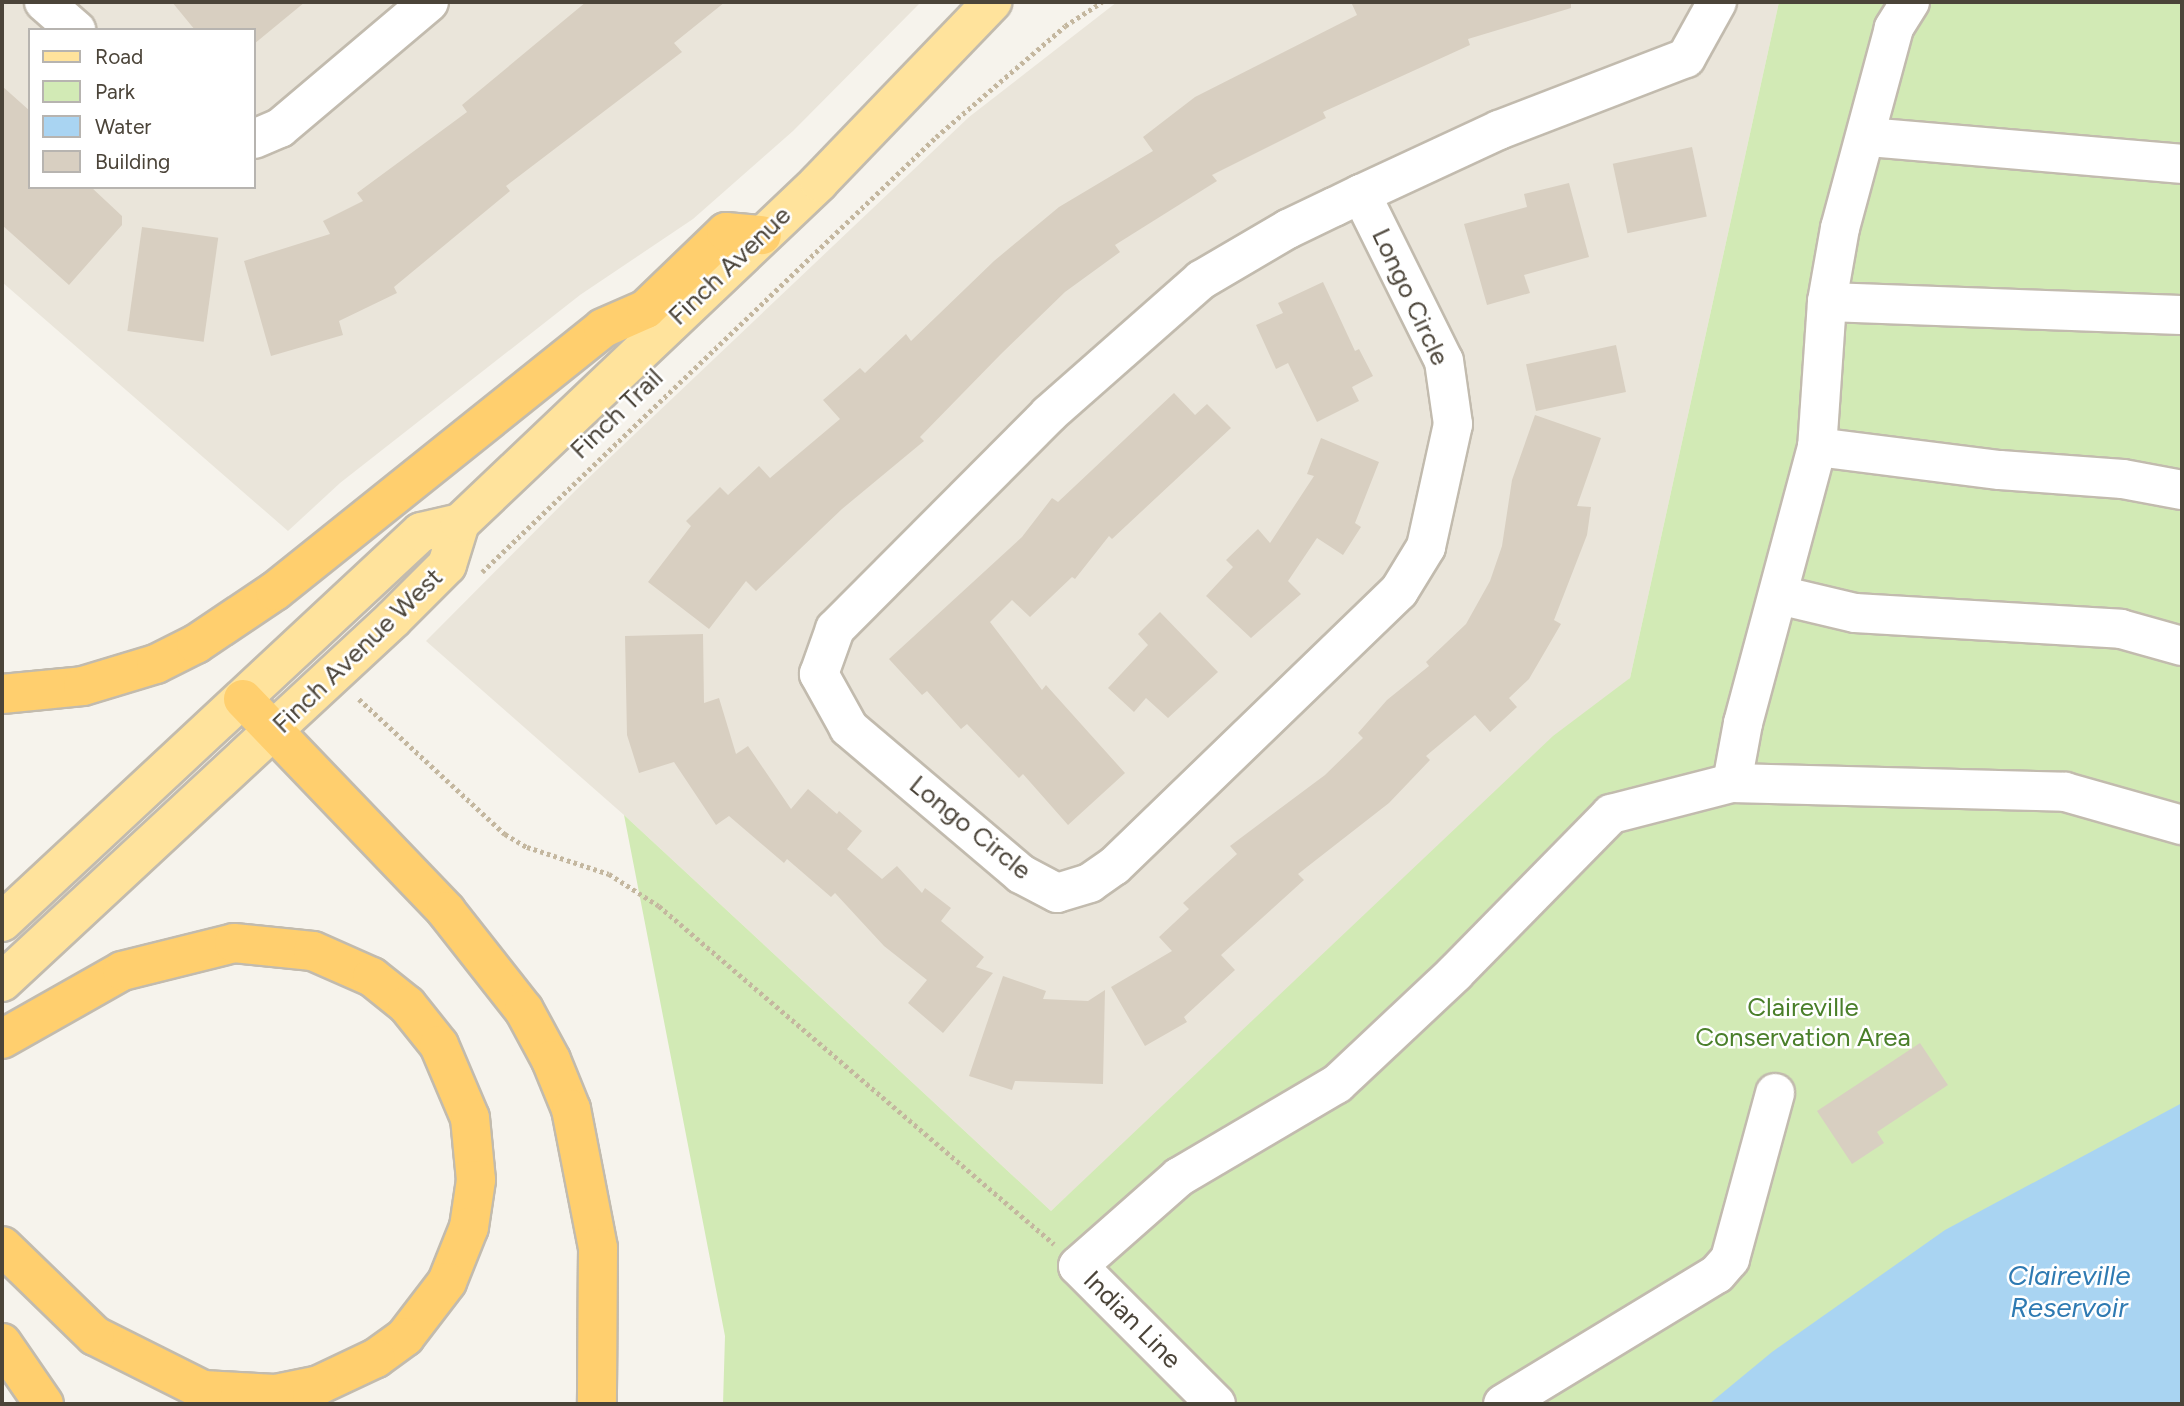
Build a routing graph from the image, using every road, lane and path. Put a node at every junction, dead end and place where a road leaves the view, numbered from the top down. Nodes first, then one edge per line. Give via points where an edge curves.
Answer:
1 (44, 2) edge
2 (429, 2) edge
3 (992, 2) edge
4 (1102, 2) edge
5 (1717, 2) edge
6 (1910, 2) edge
7 (74, 28) edge
8 (1867, 137) junction
9 (256, 138) edge
10 (2182, 164) edge
11 (1361, 194) junction
12 (762, 235) junction
13 (1827, 302) junction
14 (2182, 315) edge
15 (1817, 447) junction
16 (2182, 490) edge
17 (460, 523) junction
18 (480, 574) dead end
19 (1779, 595) junction
20 (2182, 646) edge
21 (366, 691) dead end
22 (2, 694) edge
23 (243, 699) junction
24 (274, 732) junction
25 (1732, 783) junction
26 (2182, 825) edge
27 (2, 922) edge
28 (2, 982) edge
29 (2, 1039) edge
30 (1775, 1093) dead end
31 (2, 1246) edge
32 (1078, 1266) junction
33 (2, 1343) edge
34 (44, 1404) edge
35 (597, 1404) edge
36 (1216, 1404) edge
37 (1503, 1404) edge

1 - 7 street
2 - 9 street via 280,128
3 - 12 main road, Finch Avenue
4 - 18 path, Finch Trail via 1065,26 936,137
5 - 11 street, Longo Circle via 1686,58 1499,130
6 - 8 street via 1894,28
8 - 10 street
8 - 13 street via 1840,228
11 - 11 street, Longo Circle via 1288,229 1201,280 1049,414 835,629 819,674 849,727 1021,874 1058,893 1090,883 1114,866 1399,591 1426,547 1453,424 1444,360
12 - 17 main road, Finch Avenue
12 - 22 highway via 726,232 646,309 603,328 275,591 196,644 156,664 109,679
13 - 14 street
13 - 15 street
15 - 16 street via 2000,470 2123,479
15 - 19 street
17 - 23 main road, Finch Avenue West via 421,532
17 - 24 main road, Finch Avenue West via 447,565
19 - 20 street via 1855,613 2121,629
19 - 25 street via 1743,723
21 - 32 path via 359,700 505,834 527,847 609,874 659,906
23 - 24 highway
23 - 27 main road, Finch Avenue West
24 - 28 main road, Finch Avenue West
24 - 35 highway via 446,911 524,1010 551,1060 571,1109 598,1248
25 - 26 street via 2065,792
25 - 32 street via 1611,814 1455,973 1337,1084 1179,1177
29 - 31 highway via 122,971 234,943 313,951 372,977 407,1005 439,1045 470,1118 476,1180 469,1227 447,1282 405,1337 376,1358 319,1385 275,1394 203,1390 95,1336
30 - 37 street via 1730,1259 1717,1274
32 - 36 street, Indian Line
33 - 34 highway

